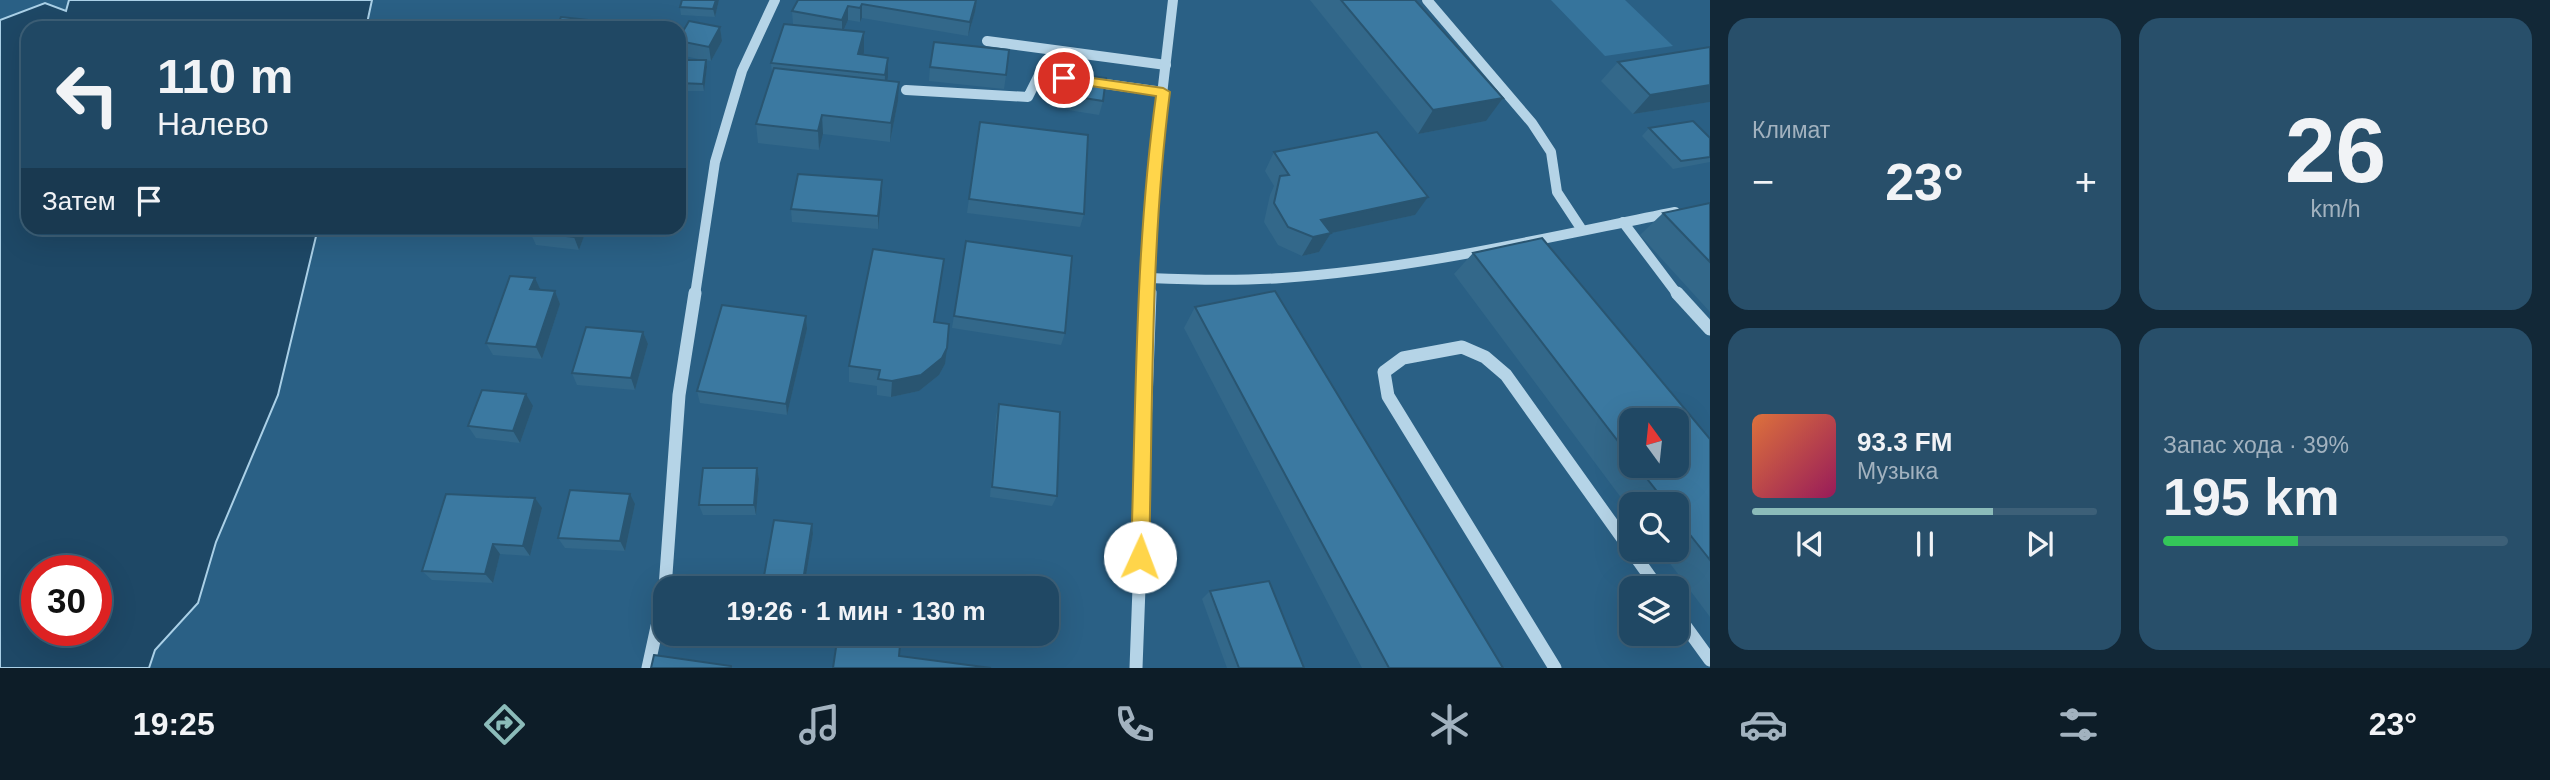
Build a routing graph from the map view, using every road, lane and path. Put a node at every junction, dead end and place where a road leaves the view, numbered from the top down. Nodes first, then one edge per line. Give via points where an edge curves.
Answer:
1 (775, 0) edge
2 (1173, 0) edge
3 (1427, 0) edge
4 (987, 41) dead end
5 (1166, 65) junction
6 (906, 90) dead end
7 (1163, 92) junction
8 (1685, 210) edge
9 (1623, 222) junction
10 (1582, 230) junction
11 (1149, 278) junction
12 (1710, 329) edge
13 (666, 576) edge
14 (1649, 576) edge
15 (1689, 631) edge
16 (653, 645) edge
17 (1710, 660) edge
18 (648, 668) edge
19 (1136, 668) edge
20 (1555, 668) edge

1 - 13 street via 743,72 715,162 679,394
2 - 5 street
3 - 10 street via 1532,123 1551,152 1557,192
4 - 5 street
5 - 7 street
6 - 7 street via 1028,97 1039,75
7 - 11 street
8 - 9 street
9 - 10 street
9 - 12 street via 1666,281
10 - 11 street via 1301,276
11 - 19 street
14 - 20 street via 1506,375 1485,357 1462,347 1403,358 1384,372 1388,396
15 - 17 street
16 - 18 street

